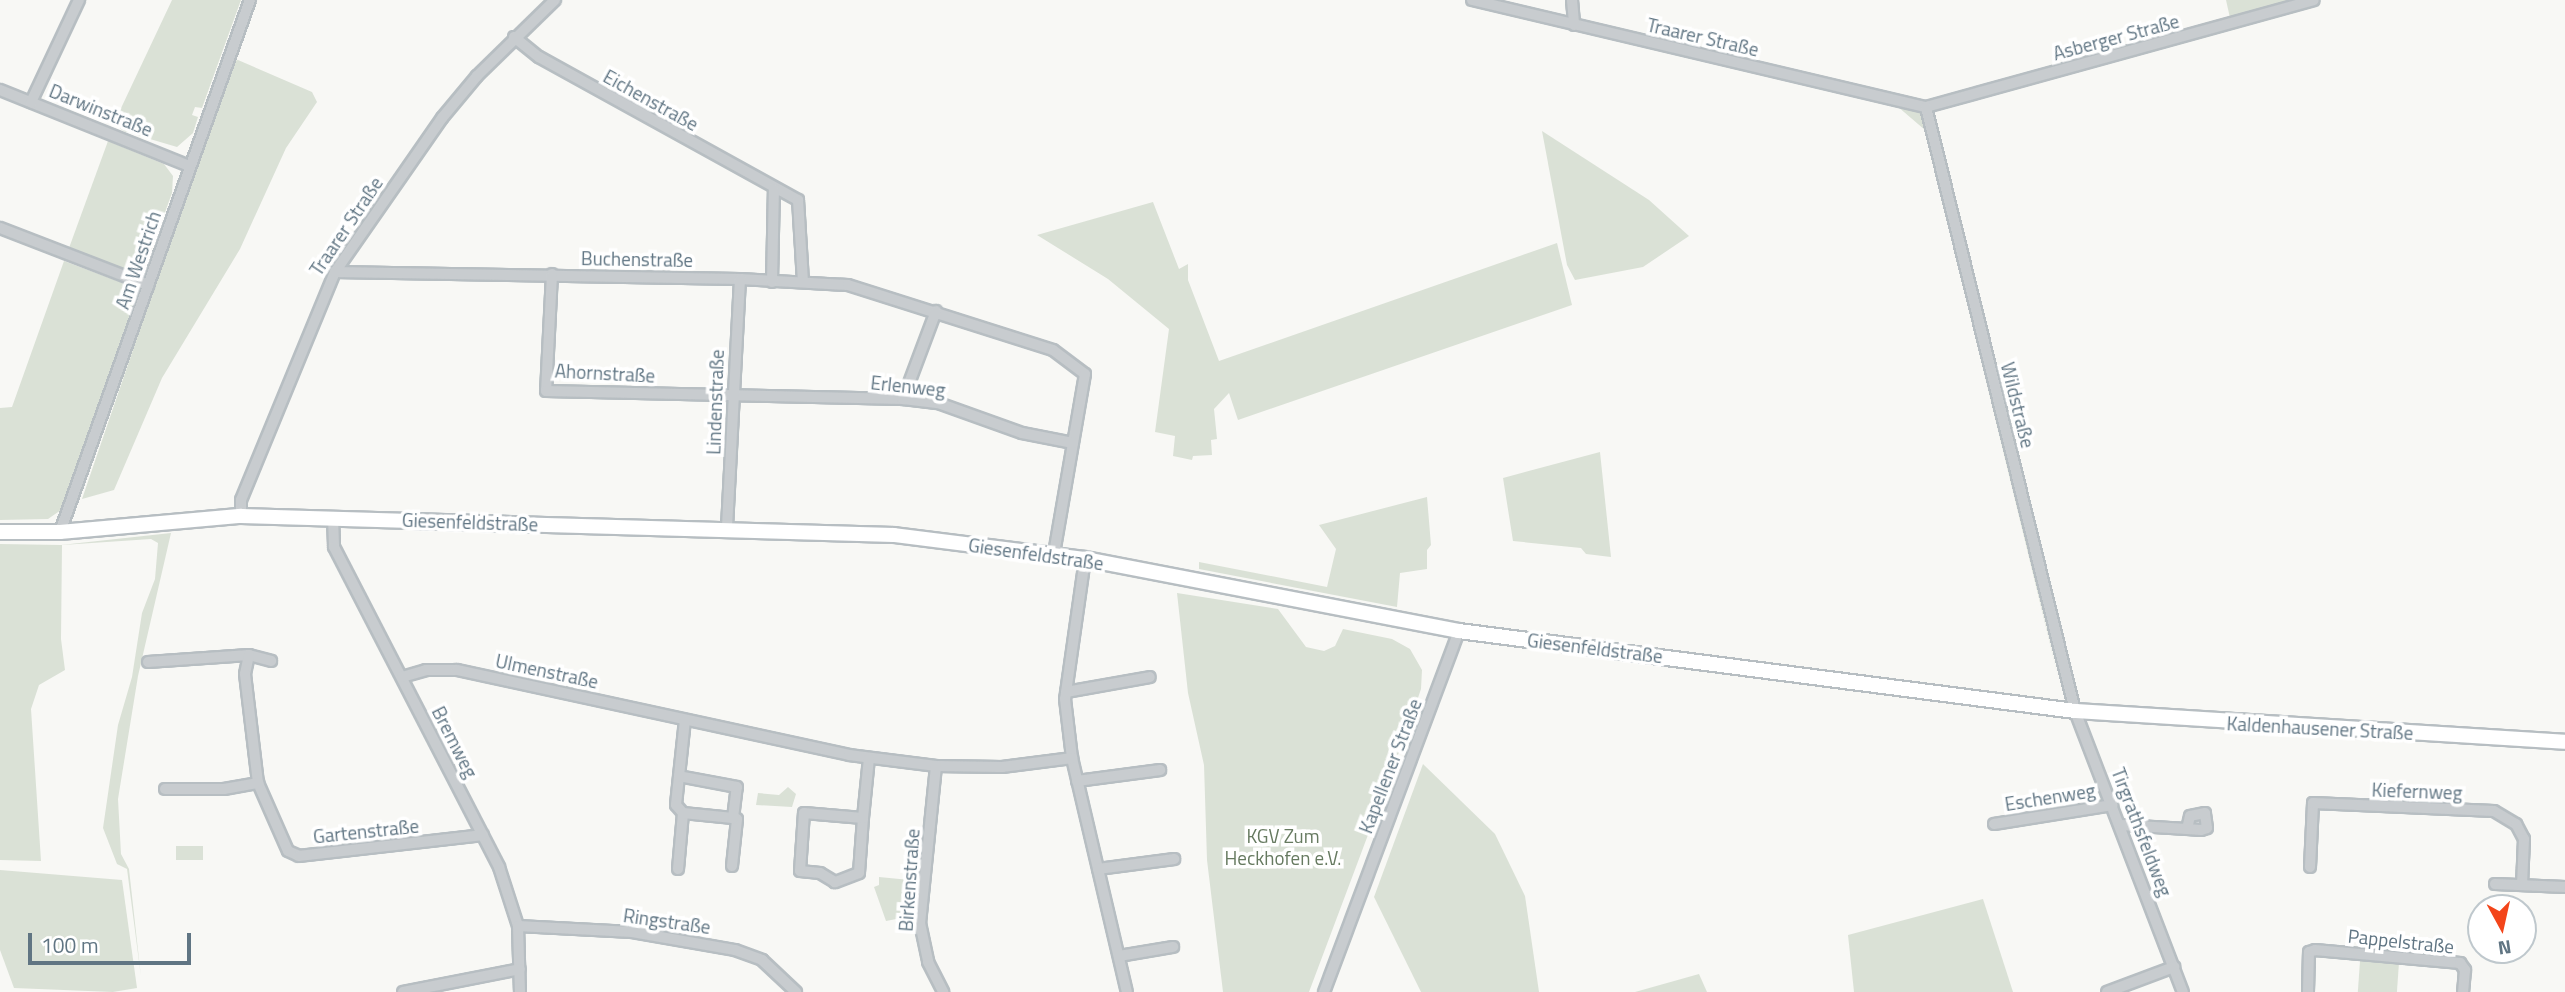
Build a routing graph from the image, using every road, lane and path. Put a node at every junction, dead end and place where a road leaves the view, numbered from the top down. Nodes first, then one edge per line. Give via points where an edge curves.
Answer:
1 (79, 0) edge
2 (250, 0) edge
3 (555, 0) edge
4 (1472, 0) edge
5 (1572, 0) edge
6 (2314, 0) edge
7 (1574, 25) junction
8 (514, 37) junction
9 (0, 90) edge
10 (31, 102) junction
11 (1926, 107) junction
12 (189, 166) junction
13 (774, 189) junction
14 (0, 228) edge
15 (335, 272) junction
16 (552, 274) junction
17 (740, 279) junction
18 (803, 281) junction
19 (772, 282) junction
20 (148, 285) junction
21 (936, 311) junction
22 (734, 395) junction
23 (903, 399) junction
24 (1073, 443) junction
25 (241, 516) junction
26 (332, 517) junction
27 (727, 527) junction
28 (0, 532) edge
29 (60, 532) junction
30 (1054, 554) junction
31 (1085, 559) junction
32 (1459, 631) junction
33 (250, 655) junction
34 (271, 660) dead end
35 (148, 662) dead end
36 (402, 677) junction
37 (1150, 677) dead end
38 (1066, 692) junction
39 (2069, 710) junction
40 (685, 720) junction
41 (2565, 742) edge
42 (869, 758) junction
43 (1072, 758) junction
44 (936, 766) junction
45 (1160, 770) dead end
46 (679, 776) junction
47 (1077, 780) junction
48 (258, 783) junction
49 (165, 789) dead end
50 (2112, 805) junction
51 (683, 813) junction
52 (733, 818) junction
53 (863, 818) junction
54 (1994, 824) dead end
55 (2122, 825) junction
56 (2187, 829) dead end
57 (483, 835) junction
58 (1174, 859) dead end
59 (732, 866) dead end
60 (2309, 867) dead end
61 (678, 869) dead end
62 (1098, 869) junction
63 (2495, 884) dead end
64 (2522, 885) junction
65 (2565, 887) edge
66 (518, 926) junction
67 (1173, 947) dead end
68 (1119, 956) junction
69 (2174, 967) junction
70 (520, 970) junction
71 (403, 992) edge
72 (520, 992) edge
73 (796, 992) edge
74 (943, 992) edge
75 (1127, 992) edge
76 (1324, 992) edge
77 (2107, 992) edge
78 (2183, 992) edge
79 (2308, 992) edge
80 (2463, 992) edge

1 - 10 street
2 - 12 street, Am Westrich
3 - 8 street, Traarer Straße
4 - 7 street, Traarer Straße
5 - 7 street
6 - 11 street, Asberger Straße
7 - 11 street, Traarer Straße
8 - 13 street, Eichenstraße via 539,57
8 - 15 street, Traarer Straße via 442,118
9 - 10 street, Darwinstraße
10 - 12 street, Darwinstraße
11 - 39 street, Wildstraße
12 - 20 street, Am Westrich
13 - 18 street, Eichenstraße via 799,201
13 - 19 street
14 - 20 street
15 - 16 street, Buchenstraße
15 - 25 street, Traarer Straße via 245,488
16 - 17 street, Buchenstraße
16 - 22 street, Ahornstraße via 546,391
17 - 19 street, Buchenstraße
17 - 22 street, Lindenstraße
18 - 19 street, Buchenstraße
18 - 21 street, Buchenstraße via 848,285
20 - 29 street, Am Westrich
21 - 23 street
21 - 24 street, Buchenstraße via 1053,350 1079,365 1084,386
22 - 23 street, Erlenweg
22 - 27 street, Lindenstraße
23 - 24 street, Erlenweg via 941,404 1022,433
24 - 30 street, Buchenstraße
25 - 26 main road, Giesenfeldstraße
25 - 29 main road, Giesenfeldstraße
26 - 27 main road, Giesenfeldstraße
26 - 36 street, Bremweg via 334,547
27 - 30 main road, Giesenfeldstraße via 894,535
28 - 29 main road, Giesenfeldstraße
30 - 31 main road, Giesenfeldstraße
31 - 32 main road, Giesenfeldstraße
31 - 38 street
32 - 39 main road, Giesenfeldstraße
32 - 76 street, Kapellener Straße
33 - 34 street
33 - 35 street
33 - 48 street, Gartenstraße via 245,674
36 - 40 street, Ulmenstraße via 426,670 457,670
36 - 57 street, Bremweg
37 - 38 street
38 - 43 street
39 - 41 main road, Kaldenhausener Straße
39 - 50 street, Tirgrathsfeldweg
40 - 42 street, Ulmenstraße
40 - 46 street
42 - 44 street, Ulmenstraße
42 - 53 street
43 - 44 street, Ulmenstraße via 1002,767
43 - 47 street
44 - 74 street, Birkenstraße via 920,923 928,962
45 - 47 street
46 - 51 street via 676,806
46 - 52 street via 737,787
47 - 62 street
48 - 49 street via 224,789
48 - 57 street, Gartenstraße via 288,850 299,856
50 - 54 street, Eschenweg
50 - 55 street, Tirgrathsfeldweg
51 - 52 street
51 - 61 street
52 - 59 street via 737,819
53 - 53 street via 804,813 800,871 820,873 835,882 859,873
55 - 56 street
55 - 69 street, Tirgrathsfeldweg
57 - 66 street, Bremweg
58 - 62 street
60 - 64 street, Kiefernweg via 2313,803 2494,811 2516,824 2524,839
62 - 68 street
63 - 64 street
64 - 65 street
66 - 70 street, Bremweg
66 - 73 street, Ringstraße via 632,932 735,950 761,960
67 - 68 street
68 - 75 street
69 - 77 street
69 - 78 street, Tirgrathsfeldweg
70 - 71 street
70 - 72 street, Bremweg
79 - 80 street, Pappelstraße via 2309,952 2460,963 2465,970

